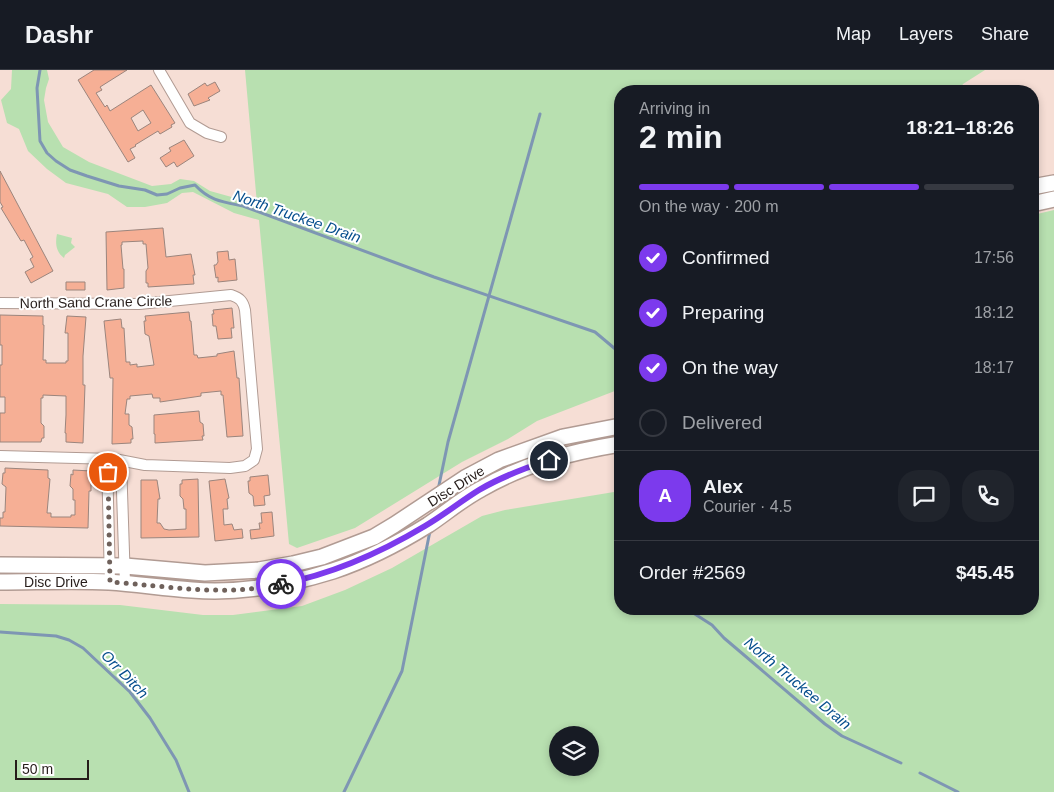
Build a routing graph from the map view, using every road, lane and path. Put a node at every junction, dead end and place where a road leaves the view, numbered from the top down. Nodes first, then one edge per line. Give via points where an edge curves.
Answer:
1 (159, 70) edge
2 (221, 137) dead end
3 (1054, 183) edge
4 (1039, 186) edge
5 (1054, 199) edge
6 (1039, 202) edge
7 (0, 304) edge
8 (614, 427) edge
9 (614, 445) edge
10 (0, 456) edge
11 (107, 459) junction
12 (121, 460) junction
13 (0, 565) edge
14 (117, 566) junction
15 (0, 582) edge
16 (118, 583) junction

1 - 2 street via 190,122
3 - 4 main road
5 - 6 main road
7 - 12 street, North Sand Crane Circle via 139,304 231,295 243,302 258,449 254,460 245,466 230,468 145,465
8 - 14 main road, Disc Drive via 563,437 499,460 465,478 374,537 322,557 233,572 179,572
9 - 16 main road, Disc Drive via 561,455 504,477 392,545 309,578 242,590 192,590
10 - 11 street
11 - 12 street
11 - 14 street
12 - 14 street
13 - 14 main road, Disc Drive
14 - 16 street
14 - 16 street
15 - 16 main road, Disc Drive

